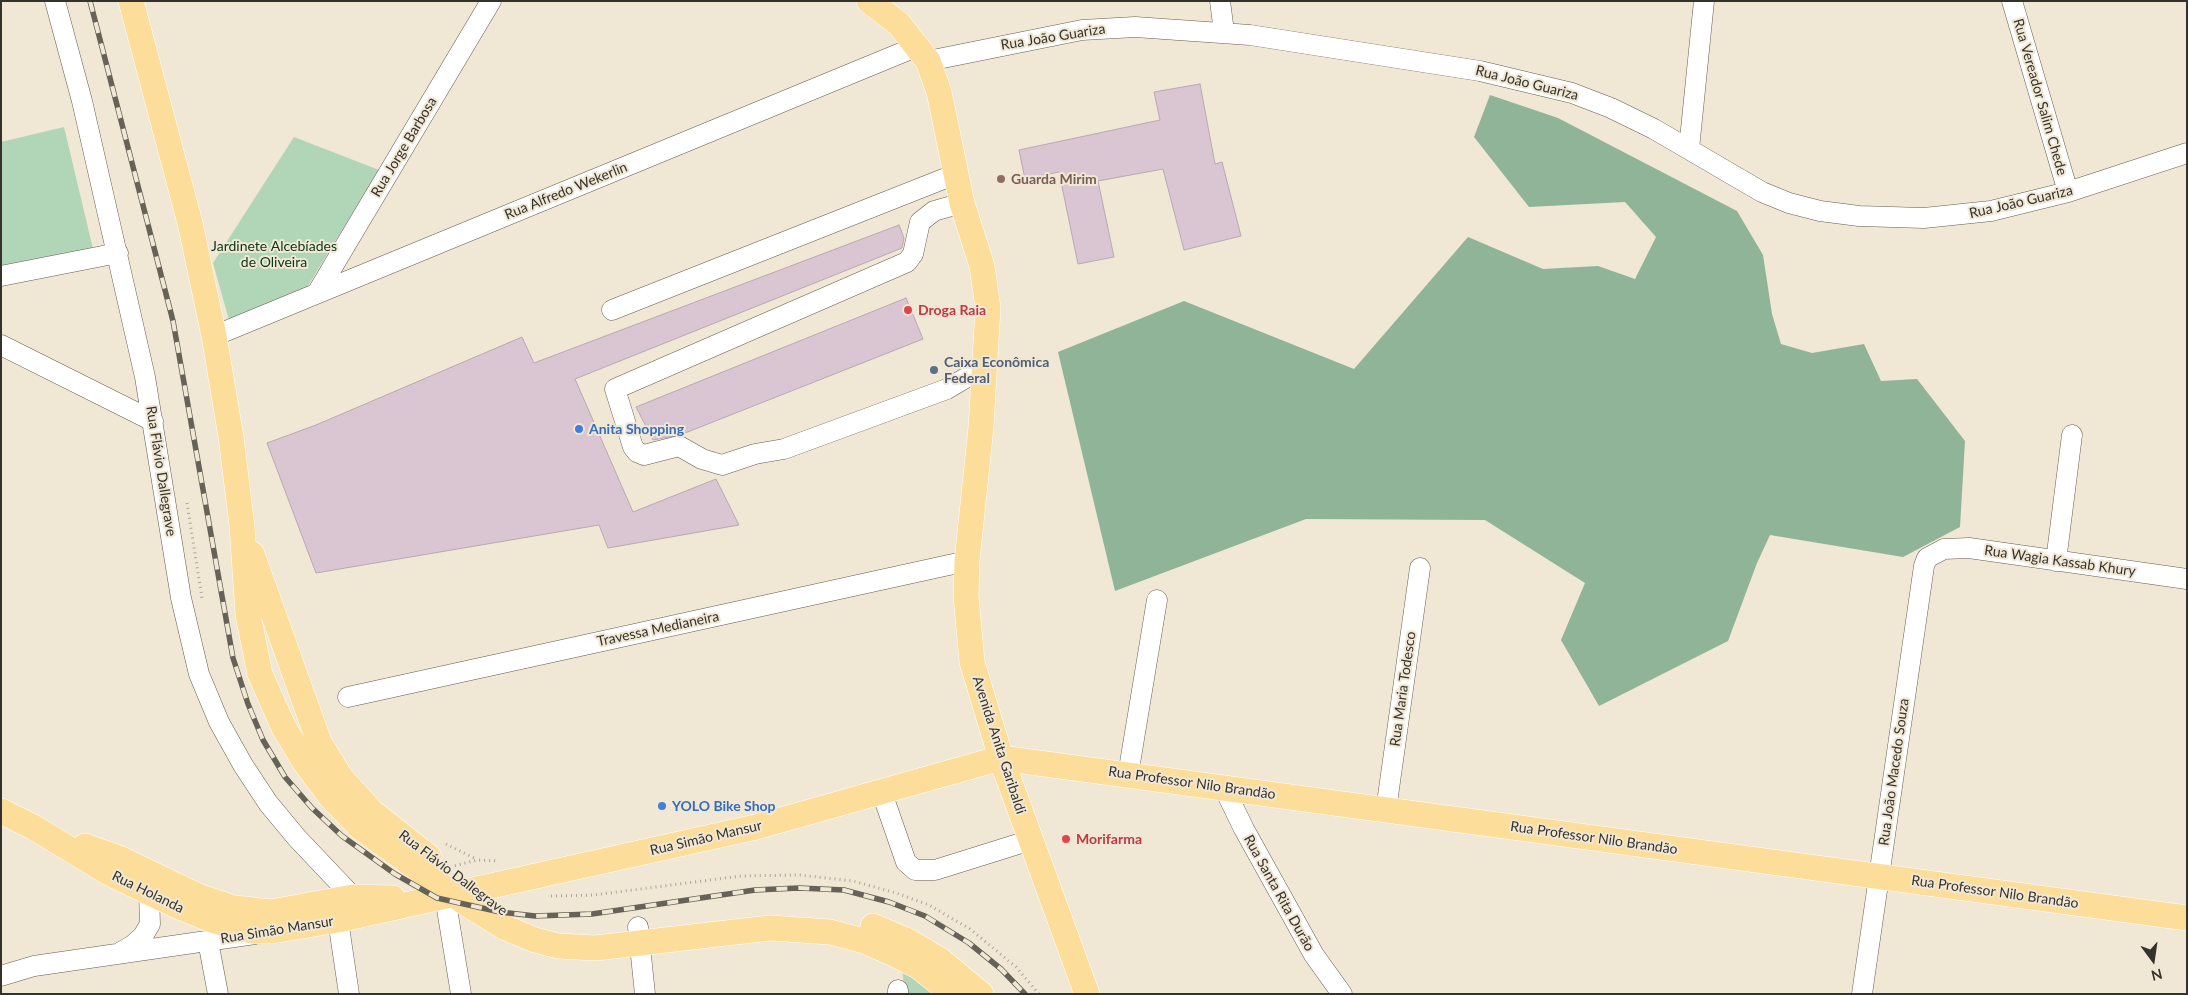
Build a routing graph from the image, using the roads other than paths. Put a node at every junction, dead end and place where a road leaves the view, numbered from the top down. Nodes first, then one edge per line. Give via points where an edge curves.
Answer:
1 (55, 1) edge
2 (131, 1) edge
3 (491, 1) edge
4 (1220, 1) edge
5 (1704, 1) edge
6 (2012, 1) edge
7 (873, 2) edge
8 (1224, 32) junction
9 (923, 53) junction
10 (1689, 149) junction
11 (2187, 153) edge
12 (956, 174) junction
13 (2068, 192) junction
14 (962, 203) junction
15 (118, 253) junction
16 (1, 276) edge
17 (318, 293) junction
18 (612, 310) dead end
19 (214, 336) junction
20 (1, 344) edge
21 (984, 367) junction
22 (153, 420) junction
23 (2072, 435) dead end
24 (242, 526) junction
25 (1934, 553) joint
26 (967, 561) junction
27 (2056, 561) junction
28 (1420, 568) dead end
29 (2187, 579) edge
30 (1157, 600) dead end
31 (348, 697) dead end
32 (1000, 758) junction
33 (1128, 775) junction
34 (1224, 788) junction
35 (882, 793) junction
36 (1386, 810) junction
37 (1, 811) edge
38 (33, 827) junction
39 (1031, 840) junction
40 (405, 859) junction
41 (1879, 876) junction
42 (149, 893) junction
43 (452, 895) junction
44 (353, 897) junction
45 (400, 898) junction
46 (2187, 918) edge
47 (338, 920) junction
48 (271, 922) junction
49 (639, 935) junction
50 (208, 941) junction
51 (116, 954) junction
52 (1, 976) edge
53 (218, 994) edge
54 (349, 994) edge
55 (461, 994) edge
56 (645, 994) edge
57 (954, 994) edge
58 (981, 994) edge
59 (1087, 994) edge
60 (1342, 994) edge
61 (1862, 994) edge

1 - 15 street, Rua Flávio Dallegrave
2 - 19 main road, Rua Flávio Dallegrave via 190,223
3 - 17 street, Rua Jorge Barbosa
4 - 8 street
5 - 10 street
6 - 13 street, Rua Vereador Salim Chede
7 - 9 main road, Avenida Anita Garibaldi via 899,24
8 - 9 street, Rua João Guariza via 1135,28 1082,30
8 - 10 street, Rua João Guariza via 1480,70 1524,80 1611,108
9 - 12 main road, Avenida Anita Garibaldi via 939,92
9 - 17 street, Rua Alfredo Wekerlin
10 - 13 street, Rua João Guariza via 1762,192 1789,203 1859,216 1960,216 2026,204
11 - 13 street, Rua João Guariza
12 - 14 main road, Avenida Anita Garibaldi
12 - 18 street
14 - 21 main road, Avenida Anita Garibaldi via 982,266 988,308
14 - 21 street via 934,211 920,222 913,254 907,262 615,389 637,452 644,455 679,446 702,459 722,465 784,449 947,389
15 - 16 street
15 - 22 street, Rua Flávio Dallegrave
17 - 19 street, Rua Alfredo Wekerlin
19 - 24 main road, Rua Flávio Dallegrave
20 - 22 street
21 - 26 main road, Avenida Anita Garibaldi
22 - 44 street, Rua Flávio Dallegrave via 181,598 199,674 219,722 268,803
23 - 27 street
24 - 40 main road, Rua Flávio Dallegrave via 252,644 260,674 284,728 330,796 361,828
24 - 43 main road, Rua Flávio Dallegrave via 319,742 341,778
25 - 27 street, Rua Wagia Kassab Khury via 1944,549 1969,548
25 - 41 street, Rua João Macedo Souza via 1924,566
26 - 31 street, Travessa Medianeira
26 - 32 main road, Avenida Anita Garibaldi via 972,662
27 - 29 street, Rua Wagia Kassab Khury
28 - 36 street, Rua Maria Todesco
30 - 33 street
32 - 33 main road, Rua Professor Nilo Brandão
32 - 35 main road, Rua Simão Mansur
32 - 39 main road, Avenida Anita Garibaldi
33 - 34 main road, Rua Professor Nilo Brandão
34 - 36 main road, Rua Professor Nilo Brandão
34 - 60 street, Rua Santa Rita Durão via 1314,955
35 - 39 street via 906,862 915,870 935,870
35 - 43 main road, Rua Simão Mansur via 756,827
36 - 41 main road, Rua Professor Nilo Brandão
37 - 38 main road, Rua Holanda
38 - 42 main road, Rua Holanda
38 - 48 main road, Rua Holanda via 118,858 215,903 254,912
39 - 59 main road, Avenida Anita Garibaldi
40 - 43 main road, Rua Flávio Dallegrave
40 - 45 main road via 410,865 413,880 406,894
41 - 46 main road, Rua Professor Nilo Brandão
41 - 61 street, Rua João Macedo Souza
42 - 48 main road, Rua Holanda via 211,920 251,931
42 - 51 street, Rua Simão Mansur via 150,924 133,945
43 - 45 main road, Rua Simão Mansur
43 - 47 main road, Rua Simão Mansur
43 - 49 main road, Rua Flávio Dallegrave via 536,929 562,934
43 - 55 street
44 - 45 main road, Rua Simão Mansur
44 - 48 main road, Rua Simão Mansur
47 - 48 main road, Rua Simão Mansur
47 - 54 street
48 - 50 street, Rua Simão Mansur
49 - 56 street
49 - 57 main road, Rua Flávio Dallegrave via 770,928 830,932 892,953 919,967
49 - 58 main road, Rua Flávio Dallegrave via 760,912 806,912 840,917 908,941 940,960
50 - 51 street, Rua Simão Mansur
50 - 53 street
51 - 52 street, Rua Simão Mansur via 34,966

